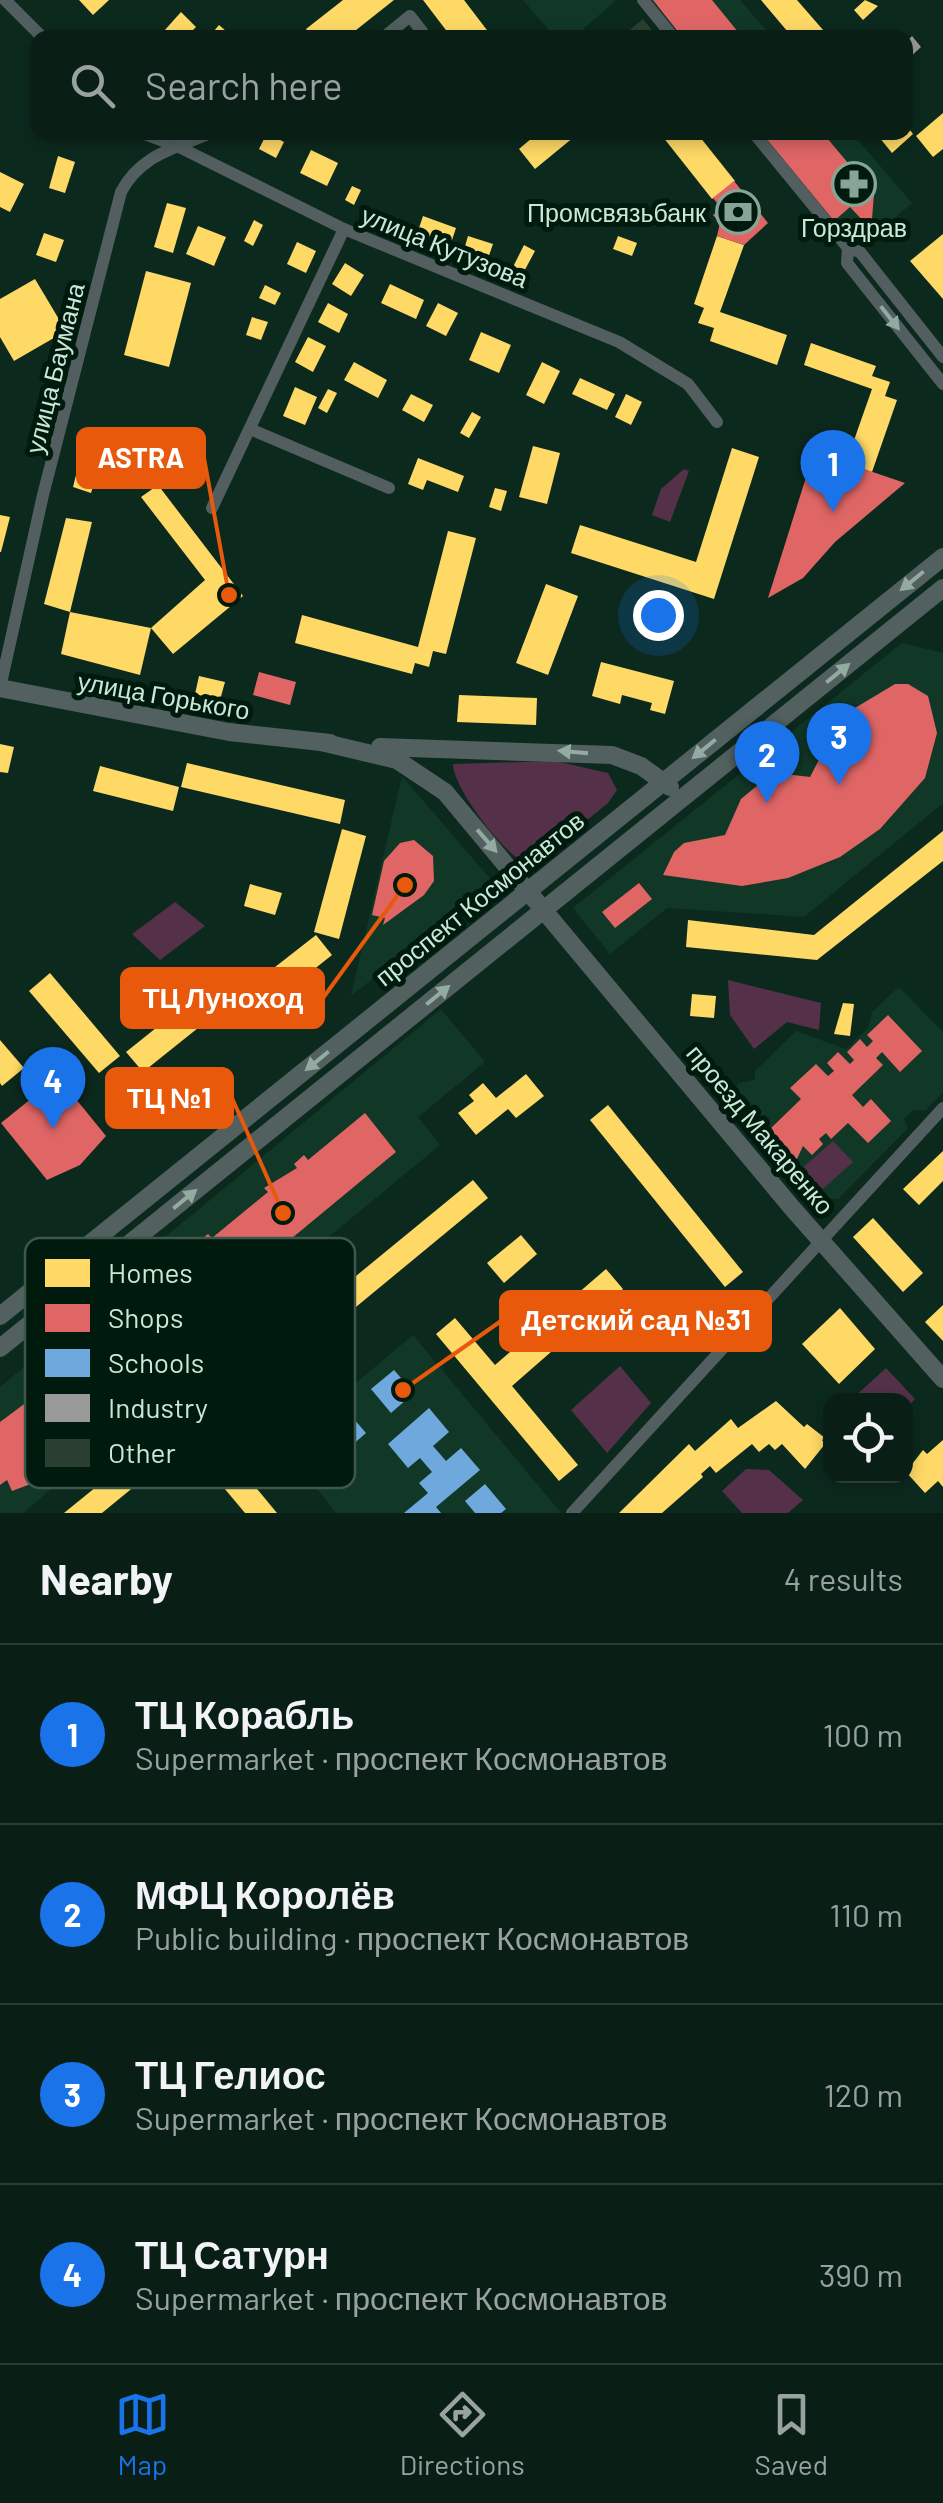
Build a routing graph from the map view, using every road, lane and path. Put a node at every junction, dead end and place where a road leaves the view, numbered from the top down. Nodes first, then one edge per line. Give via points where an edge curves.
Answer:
1 (6, 0) edge
2 (644, 0) edge
3 (35, 30) edge
4 (393, 30) edge
5 (421, 30) edge
6 (668, 30) edge
7 (160, 140) edge
8 (195, 140) edge
9 (760, 140) edge
10 (179, 147) junction
11 (344, 229) junction
12 (848, 248) junction
13 (943, 358) edge
14 (943, 384) edge
15 (718, 422) dead end
16 (250, 428) junction
17 (389, 488) dead end
18 (212, 508) dead end
19 (943, 556) edge
20 (943, 588) edge
21 (0, 688) edge
22 (320, 742) junction
23 (450, 752) junction
24 (664, 781) junction
25 (445, 792) junction
26 (680, 800) junction
27 (530, 890) junction
28 (546, 908) junction
29 (943, 1108) edge
30 (97, 1238) edge
31 (136, 1238) edge
32 (820, 1239) junction
33 (25, 1296) edge
34 (0, 1316) edge
35 (25, 1328) edge
36 (0, 1348) edge
37 (943, 1379) edge
38 (572, 1513) edge

1 - 3 street
2 - 6 street
4 - 5 street via 410,16
7 - 10 street, улица Кутузова
8 - 10 street, улица Баумана
9 - 12 street
10 - 11 street, улица Кутузова
10 - 21 street, улица Баумана via 146,159 122,192
11 - 15 street, улица Кутузова via 619,342 688,384
11 - 16 street
12 - 13 street via 860,252
12 -> 14 street via 847,263
16 - 17 street
16 - 18 street
19 -> 24 main road, проспект Космонавтов
26 -> 20 main road, проспект Космонавтов
21 - 22 main road, улица Горького via 211,729
22 - 23 main road
22 - 25 main road, проезд Макаренко via 398,760
24 -> 23 main road via 612,755
23 - 25 main road via 443,763
24 - 26 main road
24 - 27 main road, проспект Космонавтов
25 -> 27 main road, проезд Макаренко
26 - 28 main road, проспект Космонавтов
27 - 28 main road, проезд Макаренко
27 -> 30 main road, проспект Космонавтов
31 -> 28 main road, проспект Космонавтов
28 - 32 main road, проезд Макаренко
29 - 32 street
32 - 37 main road, проезд Макаренко
32 - 38 street
33 -> 34 main road, проспект Космонавтов
36 -> 35 main road, проспект Космонавтов

